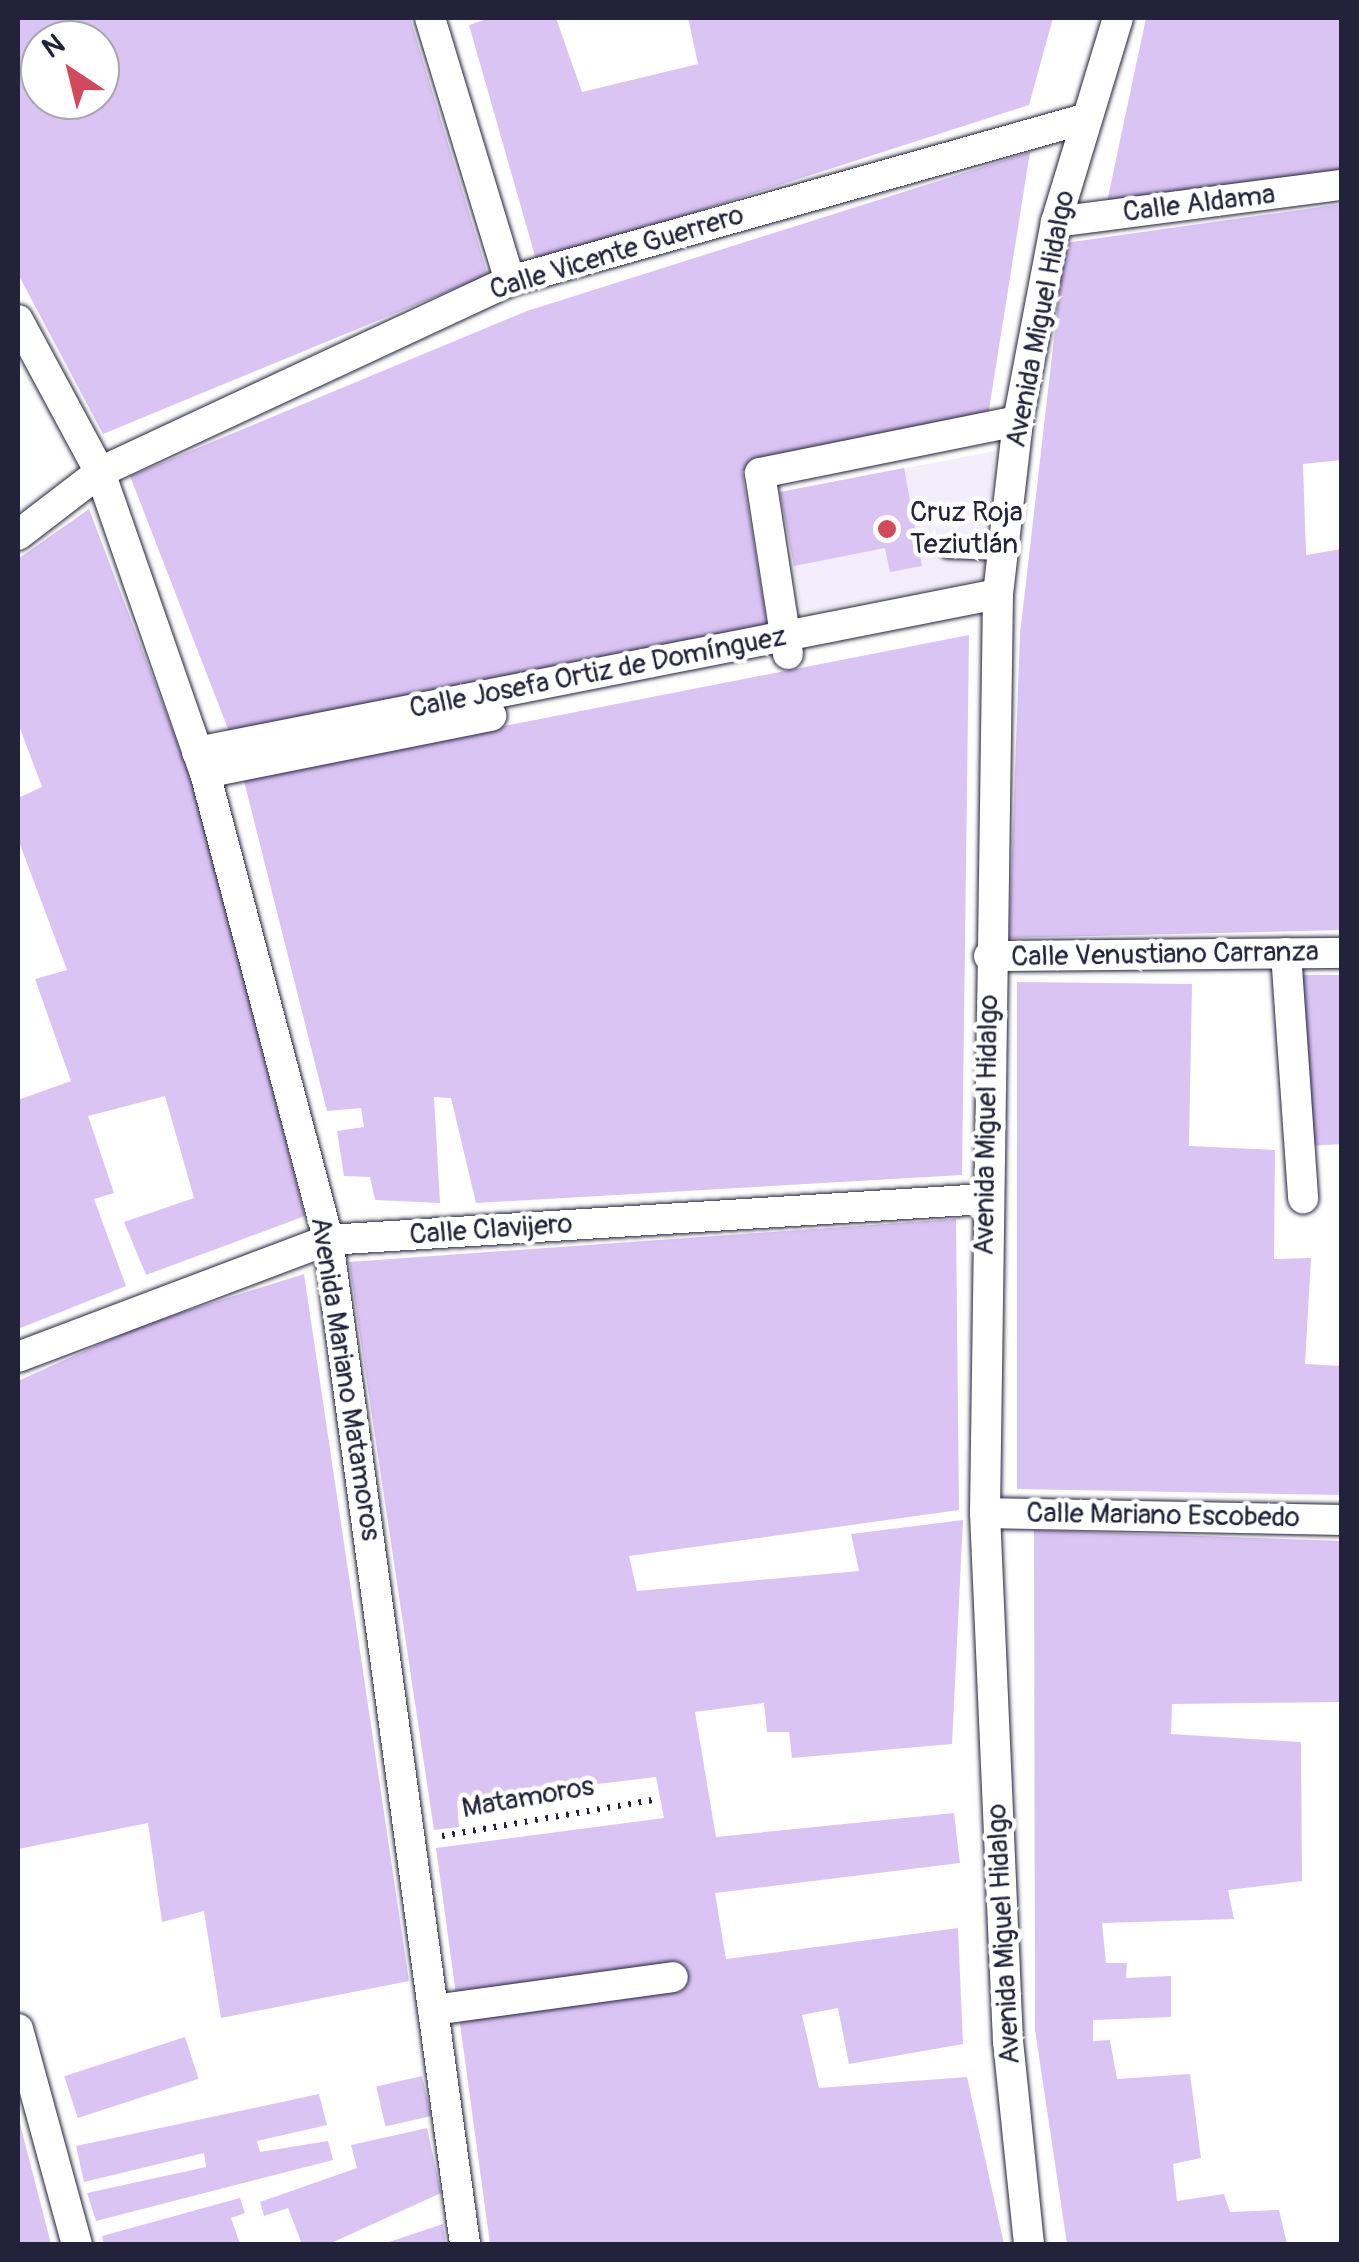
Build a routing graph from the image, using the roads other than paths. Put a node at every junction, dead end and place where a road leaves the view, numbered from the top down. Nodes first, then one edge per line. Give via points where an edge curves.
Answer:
1 (430, 18) edge
2 (1118, 18) edge
3 (1084, 118) junction
4 (1342, 185) edge
5 (1056, 222) junction
6 (510, 281) junction
7 (18, 320) edge
8 (1017, 426) junction
9 (100, 472) junction
10 (18, 534) edge
11 (947, 550) dead end
12 (1001, 552) junction
13 (999, 604) junction
14 (794, 645) junction
15 (201, 762) junction
16 (1286, 953) junction
17 (1342, 953) edge
18 (988, 956) junction
19 (1303, 1198) dead end
20 (985, 1199) junction
21 (328, 1240) junction
22 (18, 1357) edge
23 (985, 1513) junction
24 (1342, 1520) edge
25 (674, 1977) dead end
26 (433, 2010) junction
27 (18, 2029) edge
28 (77, 2244) edge
29 (465, 2244) edge
30 (1029, 2244) edge

1 - 6 street
2 - 3 street, Avenida Miguel Hidalgo
3 - 5 street, Avenida Miguel Hidalgo
3 - 6 street, Calle Vicente Guerrero
4 - 5 street, Calle Aldama
5 - 8 street, Avenida Miguel Hidalgo
6 - 9 street, Calle Vicente Guerrero
7 - 9 street, Avenida Mariano Matamoros
8 - 12 street, Avenida Miguel Hidalgo
8 - 14 street via 765,476
9 - 10 street, Calle Vicente Guerrero
9 - 15 street, Avenida Mariano Matamoros
11 - 12 lane
12 - 13 street, Avenida Miguel Hidalgo
13 - 14 street, Calle Josefa Ortiz de Domínguez
13 - 18 street, Avenida Miguel Hidalgo
14 - 15 street, Calle Josefa Ortiz de Domínguez
15 - 21 street, Avenida Mariano Matamoros
16 - 17 street, Calle Venustiano Carranza
16 - 18 street, Calle Venustiano Carranza
16 - 19 street
18 - 20 street, Avenida Miguel Hidalgo
20 - 21 street, Calle Clavijero
20 - 23 street, Avenida Miguel Hidalgo
21 - 22 street, Calle Clavijero
21 - 26 street, Avenida Mariano Matamoros
23 - 24 street, Calle Mariano Escobedo
23 - 30 street, Avenida Miguel Hidalgo via 1008,2042
25 - 26 street
26 - 29 street, Avenida Mariano Matamoros
27 - 28 street

